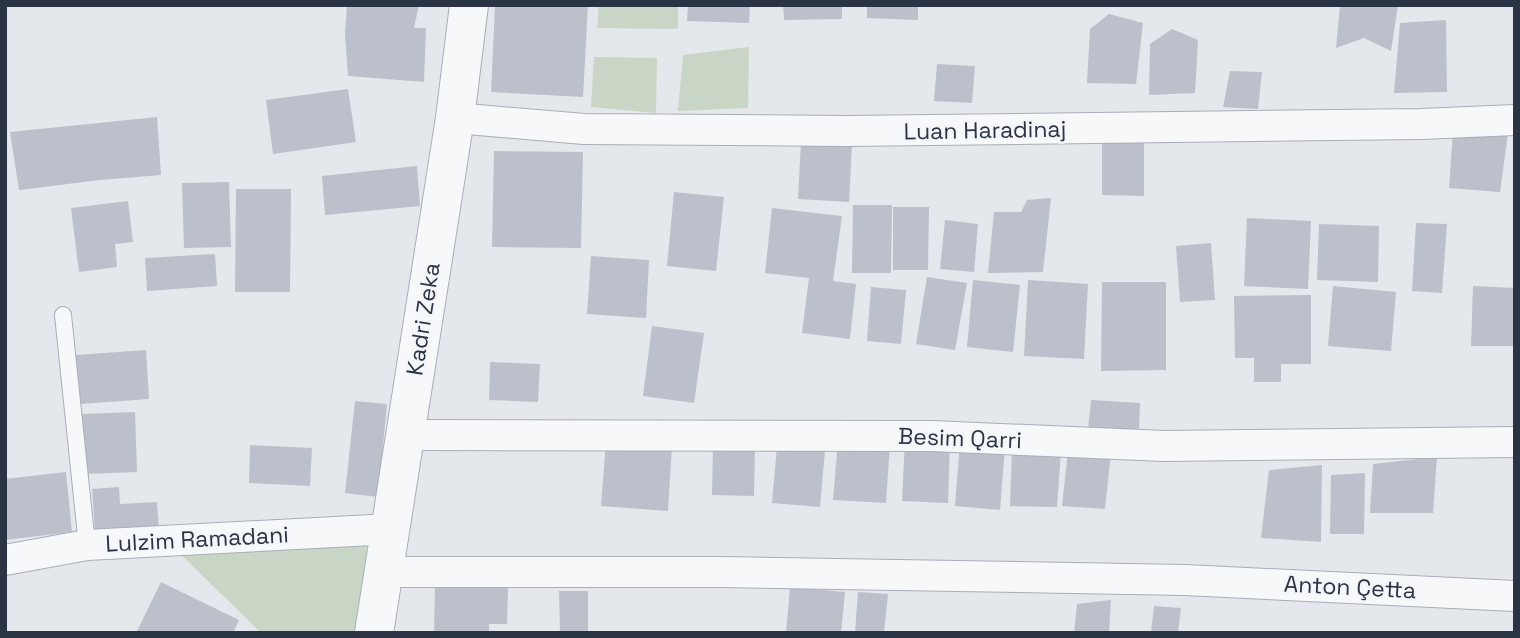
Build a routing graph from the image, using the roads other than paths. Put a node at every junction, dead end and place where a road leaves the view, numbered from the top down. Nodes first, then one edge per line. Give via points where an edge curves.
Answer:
1 (469, 5) edge
2 (455, 118) junction
3 (1515, 120) edge
4 (63, 315) dead end
5 (405, 435) junction
6 (1515, 442) edge
7 (391, 529) junction
8 (86, 545) junction
9 (5, 560) edge
10 (384, 572) junction
11 (1515, 596) edge
12 (374, 633) edge

1 - 2 street, Kadri Zeka
2 - 3 street, Luan Haradinaj via 584,129 832,131
2 - 5 street, Kadri Zeka
4 - 8 lane
5 - 6 street, Besim Qarri via 932,436 1164,446
5 - 7 street, Kadri Zeka
7 - 8 street, Lulzim Ramadani
7 - 10 street, Kadri Zeka
8 - 9 street, Lulzim Ramadani
10 - 11 street, Anton Çetta via 1185,580
10 - 12 street, Kadri Zeka

